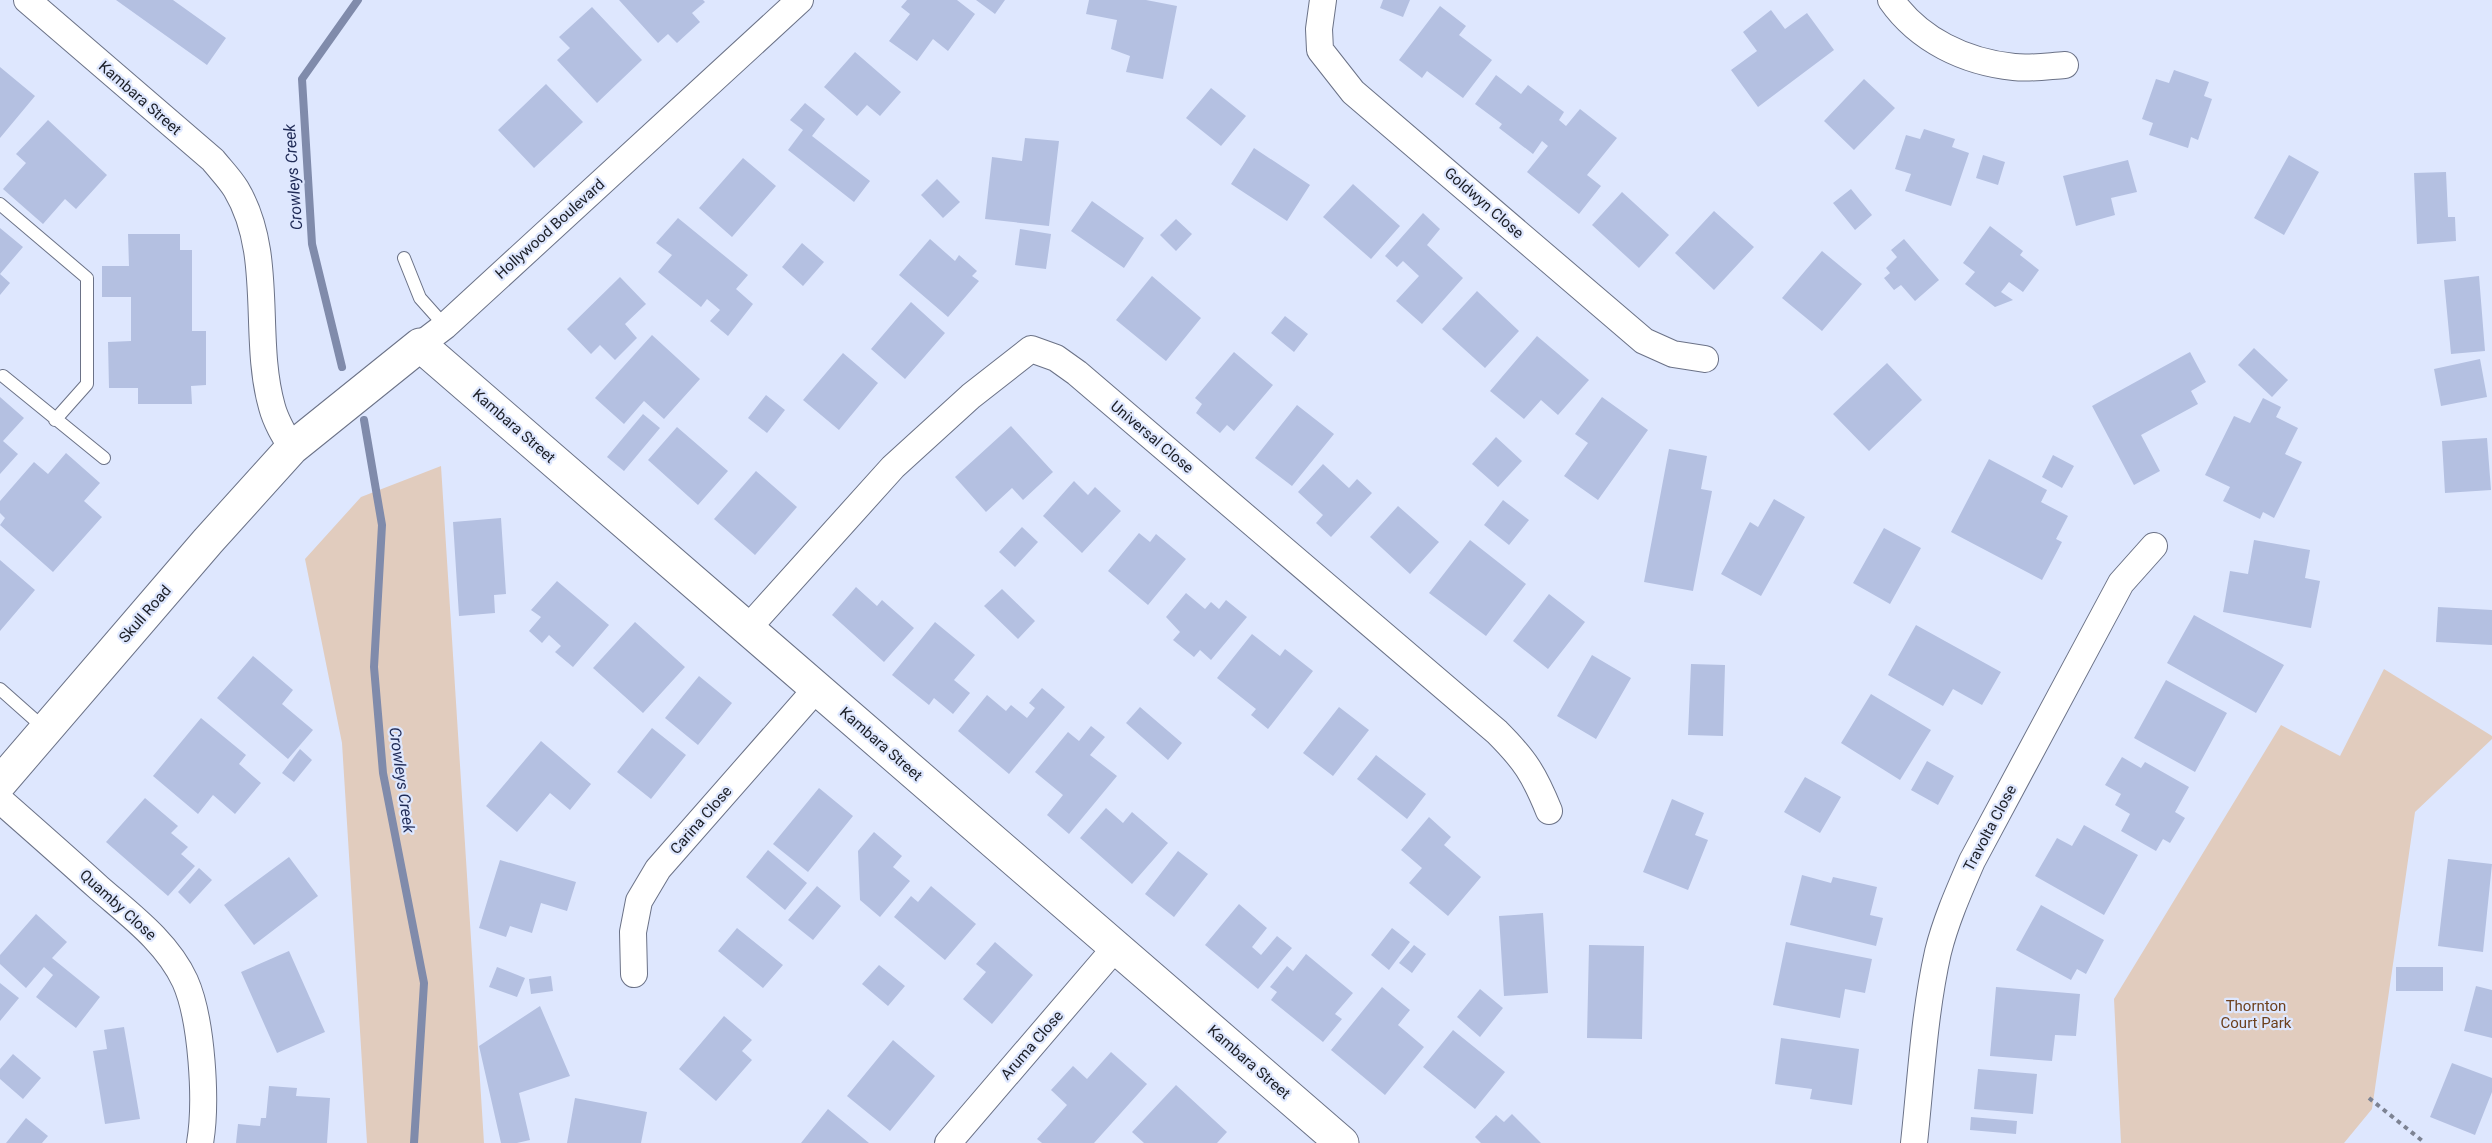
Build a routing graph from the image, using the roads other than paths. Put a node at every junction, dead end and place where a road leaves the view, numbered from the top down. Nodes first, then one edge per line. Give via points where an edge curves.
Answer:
1 (27, 0) edge
2 (800, 0) edge
3 (1323, 0) edge
4 (1891, 0) edge
5 (2065, 66) dead end
6 (0, 204) edge
7 (404, 258) dead end
8 (433, 335) junction
9 (1705, 359) dead end
10 (3, 376) dead end
11 (55, 420) junction
12 (292, 448) junction
13 (104, 458) dead end
14 (2154, 546) dead end
15 (748, 628) junction
16 (817, 688) junction
17 (0, 689) edge
18 (46, 730) junction
19 (0, 783) edge
20 (0, 800) edge
21 (1549, 811) dead end
22 (1116, 948) junction
23 (634, 974) dead end
24 (200, 1143) edge
25 (948, 1143) edge
26 (1342, 1143) edge
27 (1914, 1143) edge

1 - 12 street, Kambara Street via 213,160 236,189 250,222 258,260 271,406
2 - 8 street, Hollywood Boulevard
3 - 9 street, Goldwyn Close via 1320,50 1353,92 1644,341 1673,354
4 - 5 street via 1902,15 1949,50 2015,67
6 - 11 lane via 87,278 87,384
7 - 8 lane
8 - 12 street, Hollywood Boulevard
8 - 15 street, Kambara Street
10 - 11 lane
11 - 13 lane
12 - 18 street, Skull Road
14 - 27 street, Travolta Close via 2121,583 1954,901 1930,989
15 - 16 street, Kambara Street
15 - 21 street, Universal Close via 893,466 962,403 1030,350 1056,358 1077,373 1497,732 1534,775
16 - 22 street, Kambara Street
16 - 23 street, Carina Close via 657,869 639,901 633,932
17 - 18 lane
18 - 19 street, Skull Road
20 - 24 street, Quamby Close via 159,941 185,981 203,1082
22 - 25 street, Aruma Close
22 - 26 street, Kambara Street

